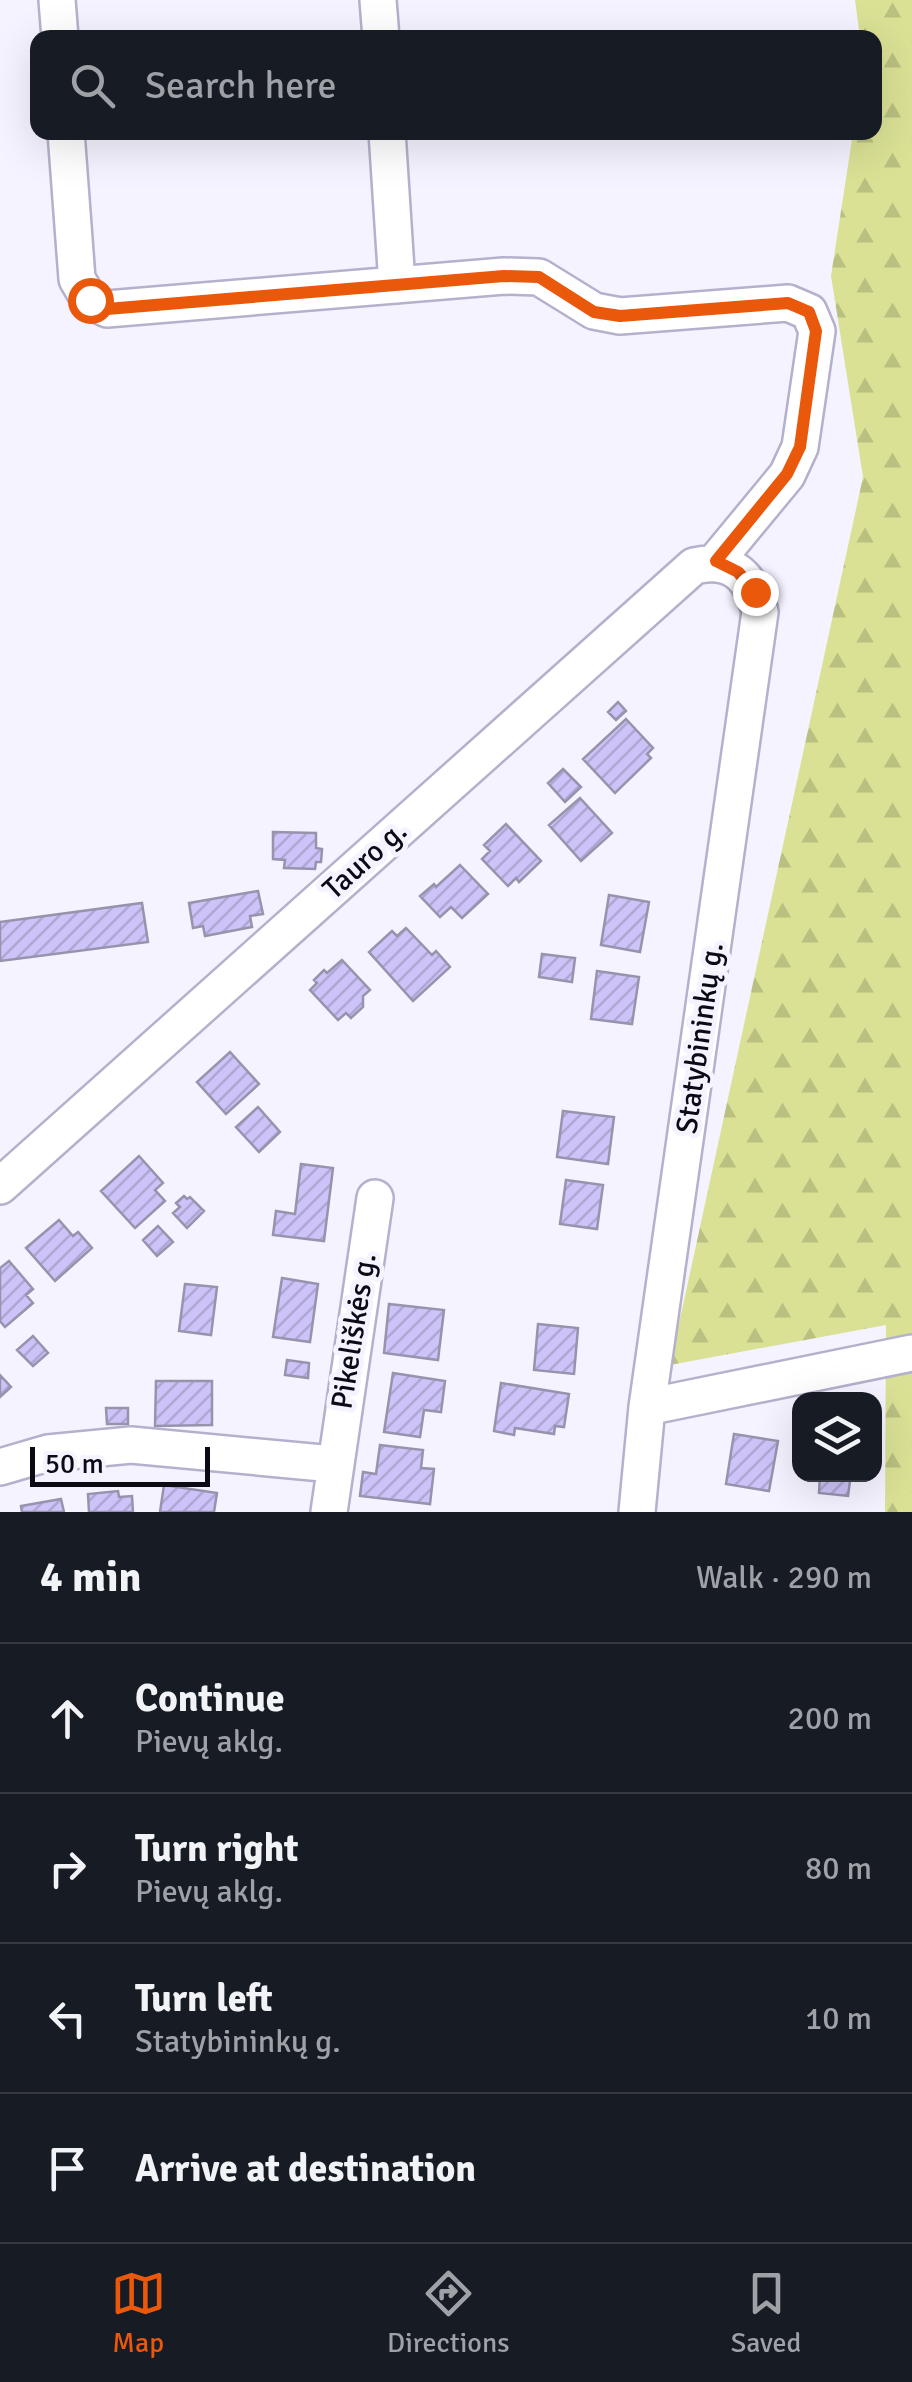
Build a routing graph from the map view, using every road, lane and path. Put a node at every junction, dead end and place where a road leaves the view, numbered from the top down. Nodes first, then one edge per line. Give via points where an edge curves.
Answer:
1 (57, 0) edge
2 (378, 0) edge
3 (59, 30) edge
4 (380, 30) edge
5 (67, 140) edge
6 (388, 140) edge
7 (397, 285) junction
8 (727, 566) junction
9 (0, 1186) edge
10 (375, 1198) dead end
11 (912, 1353) edge
12 (647, 1407) junction
13 (334, 1464) junction
14 (0, 1467) edge
15 (329, 1512) edge
16 (636, 1512) edge

1 - 3 street
2 - 4 street
5 - 7 street via 77,280 90,300 107,309
6 - 7 street
7 - 8 street via 539,277 594,312 620,316 788,303 809,312 816,331 800,447
8 - 9 street, Tauro g. via 694,566
8 - 12 street, Statybininkų g. via 755,592 760,612
10 - 13 street, Pikeliškės g.
11 - 12 street
12 - 16 street, Statybininkų g.
13 - 14 street via 130,1445 48,1453
13 - 15 street, Pikeliškės g.

